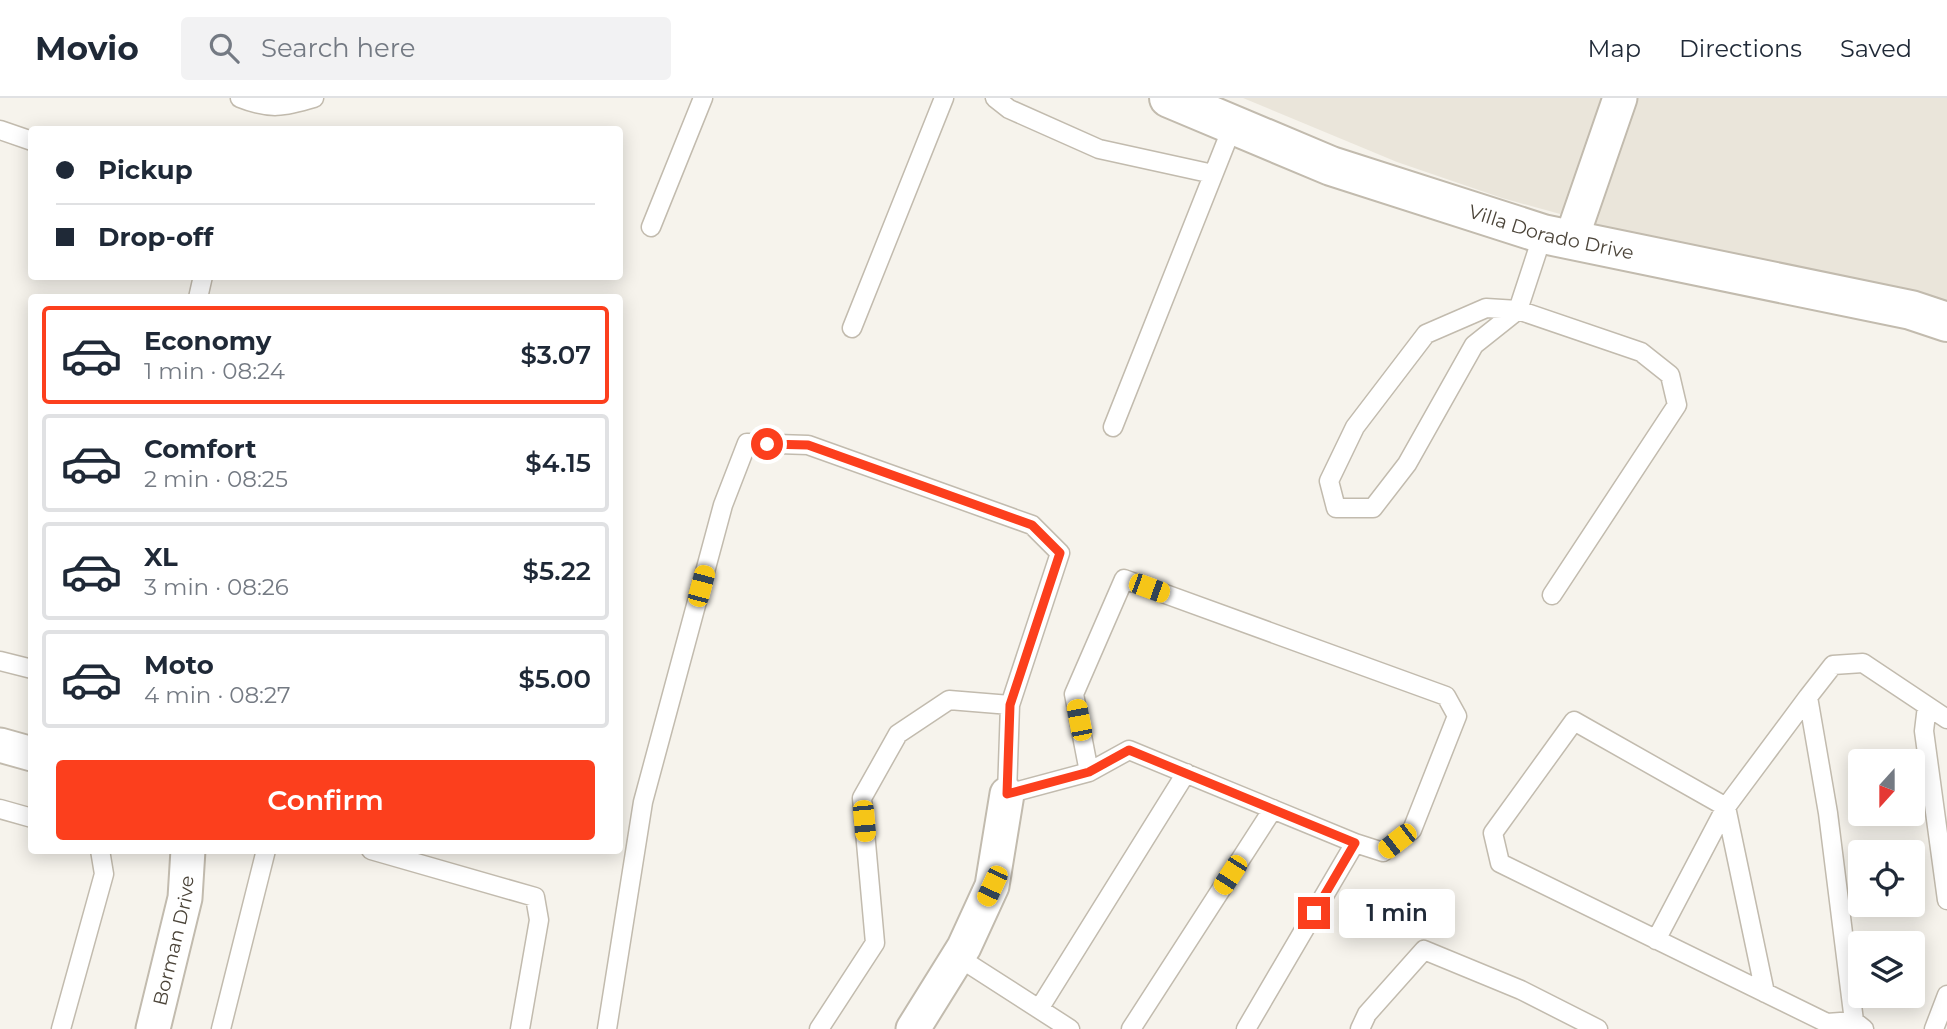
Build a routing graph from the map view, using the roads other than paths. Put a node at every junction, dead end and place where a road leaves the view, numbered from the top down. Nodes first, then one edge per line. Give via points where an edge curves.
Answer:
1 (240, 98) edge
2 (314, 98) edge
3 (703, 98) edge
4 (944, 98) edge
5 (995, 98) edge
6 (1169, 98) edge
7 (1620, 98) edge
8 (1233, 125) junction
9 (0, 130) edge
10 (28, 140) edge
11 (1213, 174) junction
12 (651, 227) dead end
13 (1557, 237) junction
14 (1518, 310) junction
15 (1947, 323) edge
16 (852, 328) dead end
17 (1113, 426) dead end
18 (1552, 595) dead end
19 (0, 661) edge
20 (28, 668) edge
21 (1808, 697) junction
22 (1010, 705) junction
23 (1927, 706) junction
24 (1947, 719) edge
25 (0, 745) edge
26 (28, 753) edge
27 (1089, 772) junction
28 (1185, 773) junction
29 (1007, 794) junction
30 (1726, 807) junction
31 (1273, 809) junction
32 (0, 810) edge
33 (28, 817) edge
34 (1355, 843) junction
35 (101, 854) edge
36 (188, 854) edge
37 (265, 854) edge
38 (385, 854) edge
39 (1947, 900) edge
40 (1656, 940) junction
41 (958, 957) junction
42 (1765, 993) junction
43 (1947, 995) edge
44 (1039, 1009) junction
45 (1859, 1025) edge
46 (61, 1029) edge
47 (153, 1029) edge
48 (221, 1029) edge
49 (520, 1029) edge
50 (607, 1029) edge
51 (819, 1029) edge
52 (913, 1029) edge
53 (1070, 1029) edge
54 (1130, 1029) edge
55 (1246, 1029) edge
56 (1360, 1029) edge
57 (1598, 1029) edge
58 (1934, 1029) edge

1 - 2 lane via 284,107
3 - 12 lane
4 - 16 lane
5 - 11 lane via 1009,109 1099,149
6 - 8 street, Villa Dorado Drive
7 - 13 street
8 - 11 lane
8 - 13 street, Villa Dorado Drive via 1331,166
9 - 10 lane
11 - 17 lane
13 - 14 lane
13 - 15 street, Villa Dorado Drive via 1911,310
14 - 14 lane via 1474,345 1407,464 1373,508 1336,508 1329,481 1355,427 1426,334 1486,308
14 - 18 lane via 1642,352 1670,375 1677,405
19 - 20 lane
21 - 23 lane via 1833,666 1863,663
21 - 30 lane
21 - 45 lane
22 - 29 lane
22 - 50 lane via 1060,553 1032,525 808,445 747,443 723,505 643,802
22 - 51 lane via 949,700 898,734 862,798 876,943
23 - 24 lane
23 - 39 lane via 1924,731
25 - 26 street
27 - 28 lane via 1129,750
27 - 29 lane
27 - 34 lane via 1074,694 1124,579 1446,696 1457,716 1412,830 1383,852
28 - 31 lane
28 - 44 lane
29 - 41 street via 992,886
30 - 40 lane
30 - 40 lane via 1574,721 1493,833 1500,863
30 - 42 lane
31 - 34 lane
31 - 54 lane
32 - 33 lane
34 - 55 lane
35 - 46 lane via 104,874
36 - 47 street, Borman Drive via 185,898
37 - 48 lane
38 - 49 lane via 535,897 539,920
40 - 42 lane
41 - 44 lane
41 - 52 street
42 - 45 lane via 1827,1023
43 - 58 lane
44 - 53 lane
56 - 57 lane via 1367,1014 1424,950 1521,990

